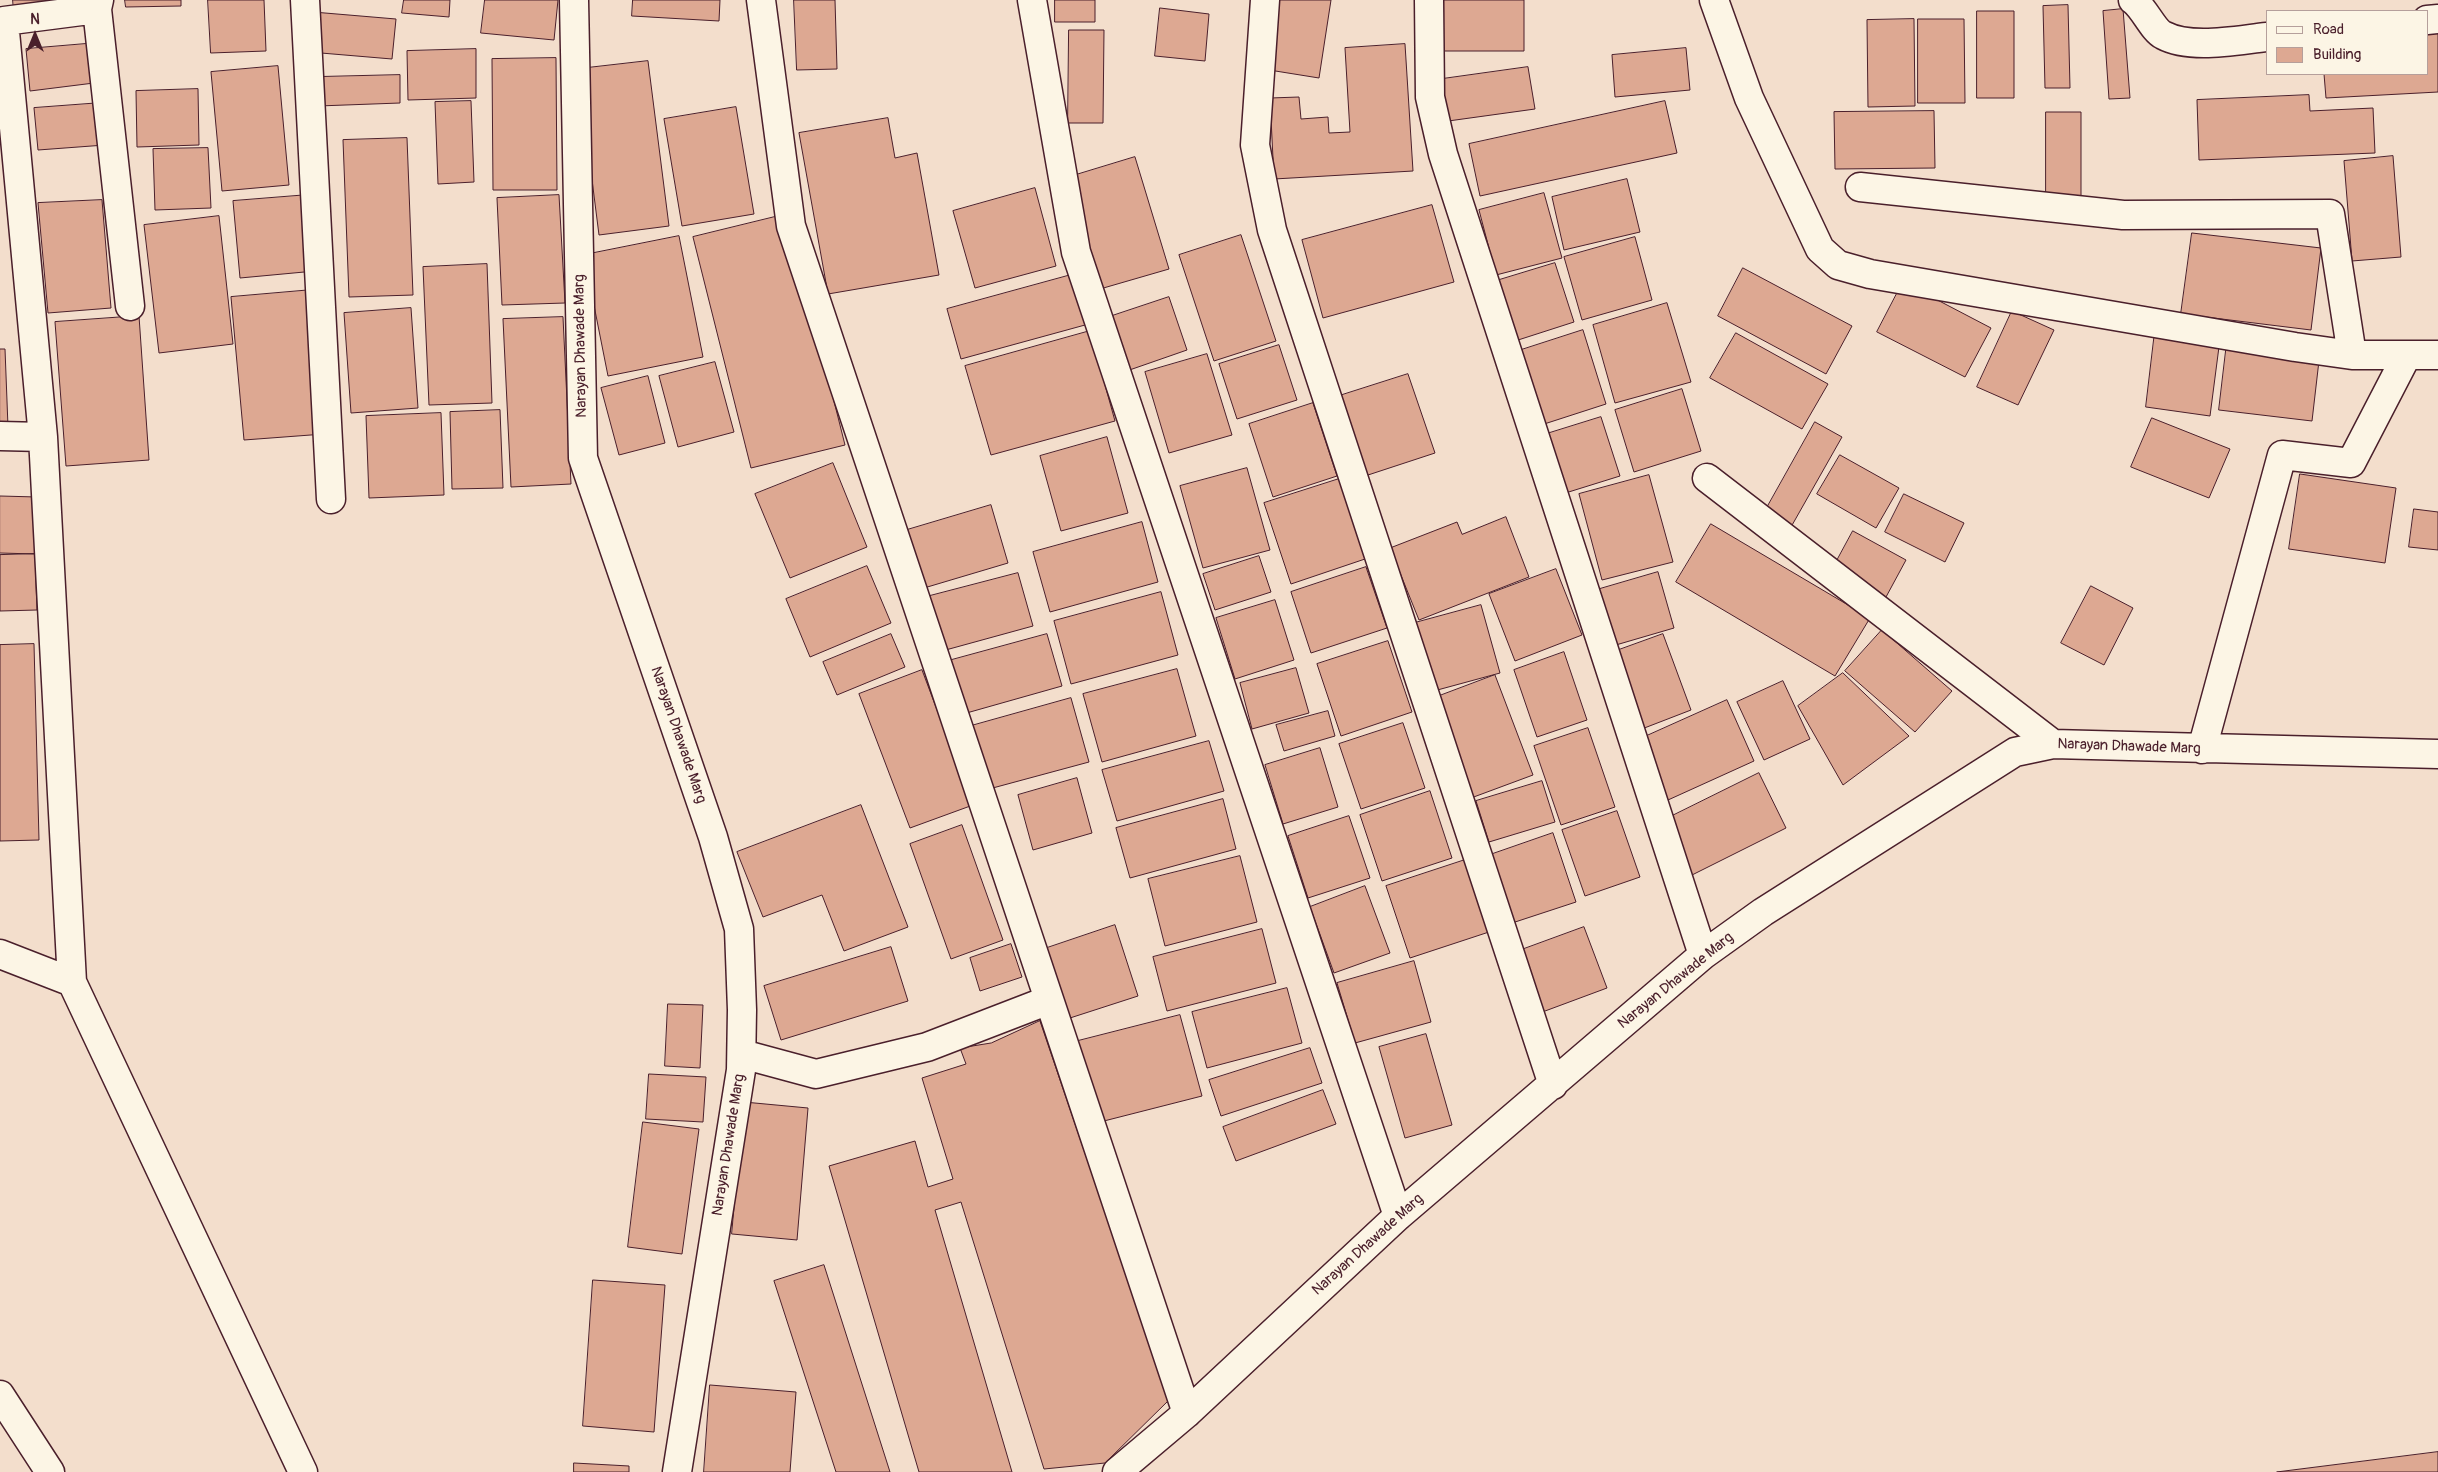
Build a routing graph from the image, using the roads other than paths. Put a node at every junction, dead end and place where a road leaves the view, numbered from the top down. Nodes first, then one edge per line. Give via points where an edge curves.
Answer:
1 (305, 0) edge
2 (574, 0) edge
3 (761, 0) edge
4 (1032, 0) edge
5 (1264, 0) edge
6 (1429, 0) edge
7 (1714, 0) edge
8 (2133, 0) edge
9 (98, 5) edge
10 (2266, 37) edge
11 (1860, 187) dead end
12 (130, 306) dead end
13 (2352, 355) junction
14 (2406, 355) junction
15 (2438, 355) edge
16 (0, 436) edge
17 (44, 437) junction
18 (1706, 478) dead end
19 (331, 499) dead end
20 (2053, 744) junction
21 (2202, 749) junction
22 (2438, 754) edge
23 (0, 954) edge
24 (1703, 955) junction
25 (72, 982) junction
26 (1049, 1000) junction
27 (742, 1054) junction
28 (1553, 1085) junction
29 (1398, 1216) junction
30 (0, 1396) edge
31 (1187, 1413) junction
32 (50, 1472) edge
33 (303, 1472) edge
34 (677, 1472) edge
35 (1117, 1472) edge

1 - 19 street
2 - 27 street, Narayan Dhawade Marg via 583,458 713,837 739,929
3 - 26 street via 791,226
4 - 29 street via 1076,252
5 - 28 street via 1255,146 1272,230
6 - 24 street via 1430,97 1443,154
7 - 13 street via 1749,98 1820,249 1838,265 2295,348
8 - 10 street via 2162,35 2210,43
9 - 12 street
9 - 17 street via 4,21
11 - 13 street via 2124,215 2330,214
13 - 14 street
14 - 15 street
14 - 21 street via 2351,463 2282,455
16 - 17 street
17 - 25 street
18 - 20 street
20 - 21 street, Narayan Dhawade Marg
20 - 24 street, Narayan Dhawade Marg via 2015,752 1763,912
21 - 22 street, Narayan Dhawade Marg
23 - 25 street
24 - 28 street, Narayan Dhawade Marg
25 - 33 street
26 - 27 street via 927,1047 816,1074
26 - 31 street
27 - 34 street, Narayan Dhawade Marg
28 - 29 street, Narayan Dhawade Marg
29 - 31 street, Narayan Dhawade Marg
30 - 32 street
31 - 35 street, Narayan Dhawade Marg

